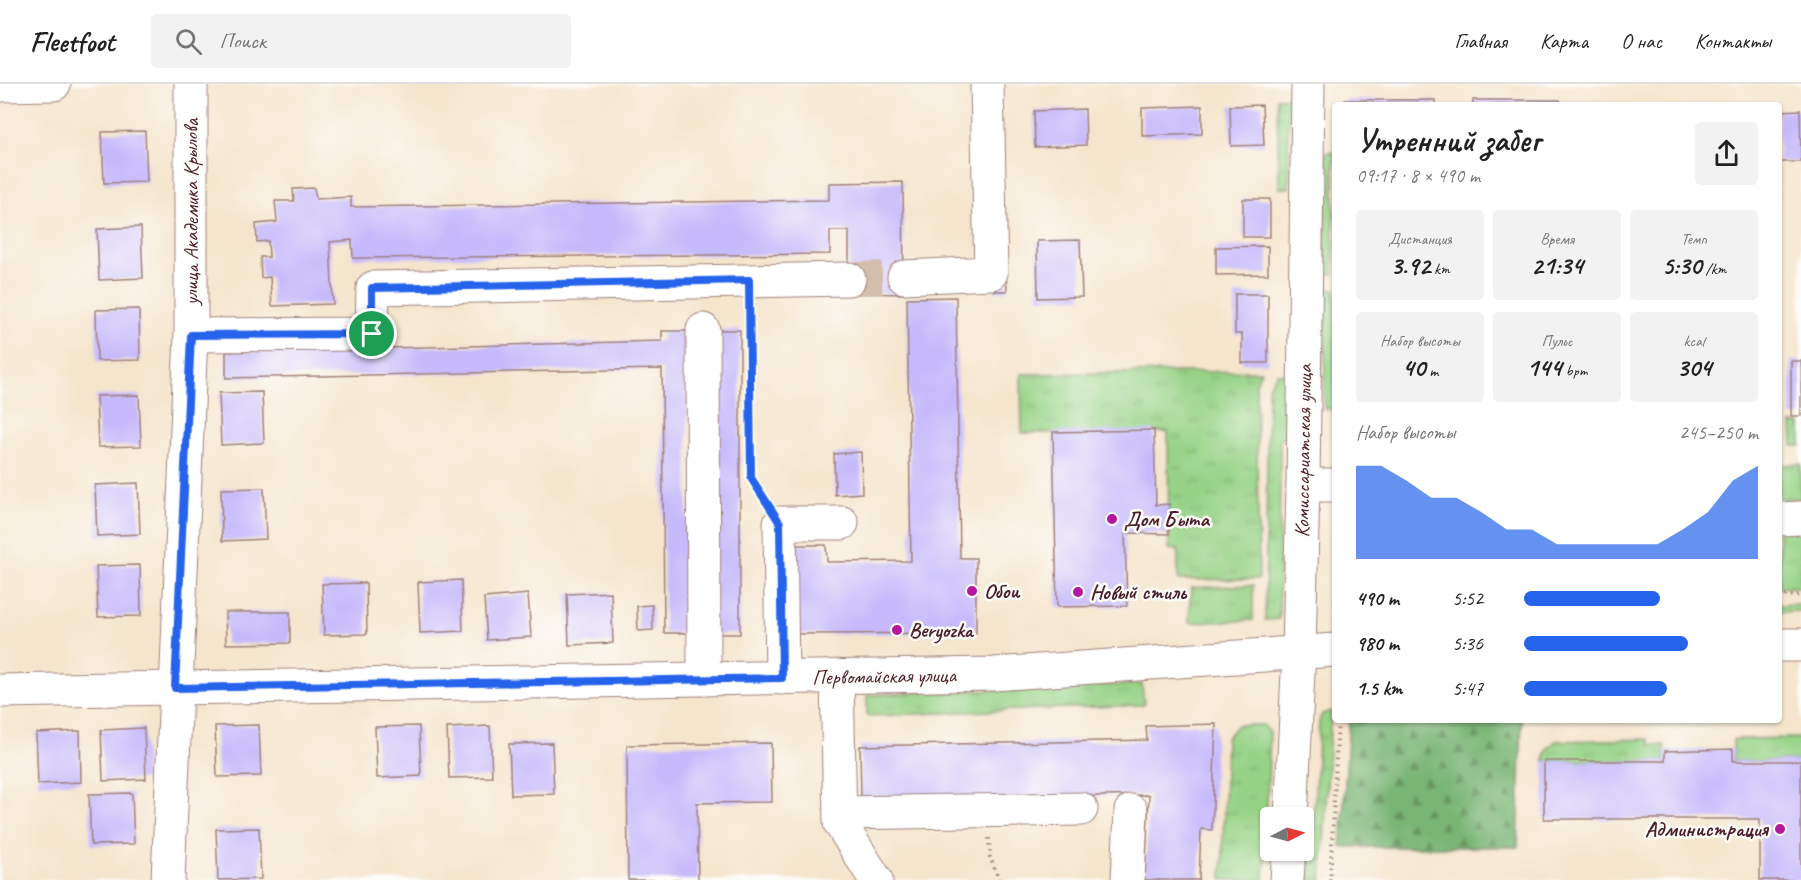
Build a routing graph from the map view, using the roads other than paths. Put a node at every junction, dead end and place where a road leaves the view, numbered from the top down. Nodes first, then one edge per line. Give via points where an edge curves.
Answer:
1 (54, 84) edge
2 (191, 84) edge
3 (987, 84) edge
4 (1308, 84) edge
5 (0, 85) edge
6 (903, 277) tunnel mouth
7 (849, 279) tunnel mouth
8 (703, 330) dead end
9 (191, 335) junction
10 (1319, 485) edge
11 (1801, 518) edge
12 (1782, 519) edge
13 (842, 523) dead end
14 (1782, 645) edge
15 (1801, 645) edge
16 (1332, 651) edge
17 (1299, 652) junction
18 (837, 676) junction
19 (704, 678) junction
20 (782, 678) junction
21 (175, 688) junction
22 (0, 691) edge
23 (1292, 807) edge
24 (1081, 809) dead end
25 (1131, 811) dead end
26 (840, 813) junction
27 (1288, 861) edge
28 (168, 880) edge
29 (876, 880) edge
30 (1128, 880) edge
31 (1287, 880) edge

1 - 5 street
2 - 9 street, улица Академика Крылова
3 - 6 street via 991,273
4 - 10 street, Комиссариатская улица
7 - 9 street via 372,288 372,334
8 - 19 street
9 - 21 street, улица Академика Крылова
10 - 17 street, Комиссариатская улица
11 - 12 street
13 - 20 street via 780,523
14 - 15 street
16 - 17 street, Первомайская улица
17 - 18 street, Первомайская улица via 994,674
17 - 23 street, Комиссариатская улица
18 - 20 street, Первомайская улица
18 - 26 street
19 - 20 street, Первомайская улица
19 - 21 street, Первомайская улица
21 - 22 street, Первомайская улица
21 - 28 street, улица Академика Крылова
24 - 26 street
25 - 30 street
26 - 29 street via 840,823
27 - 31 street

